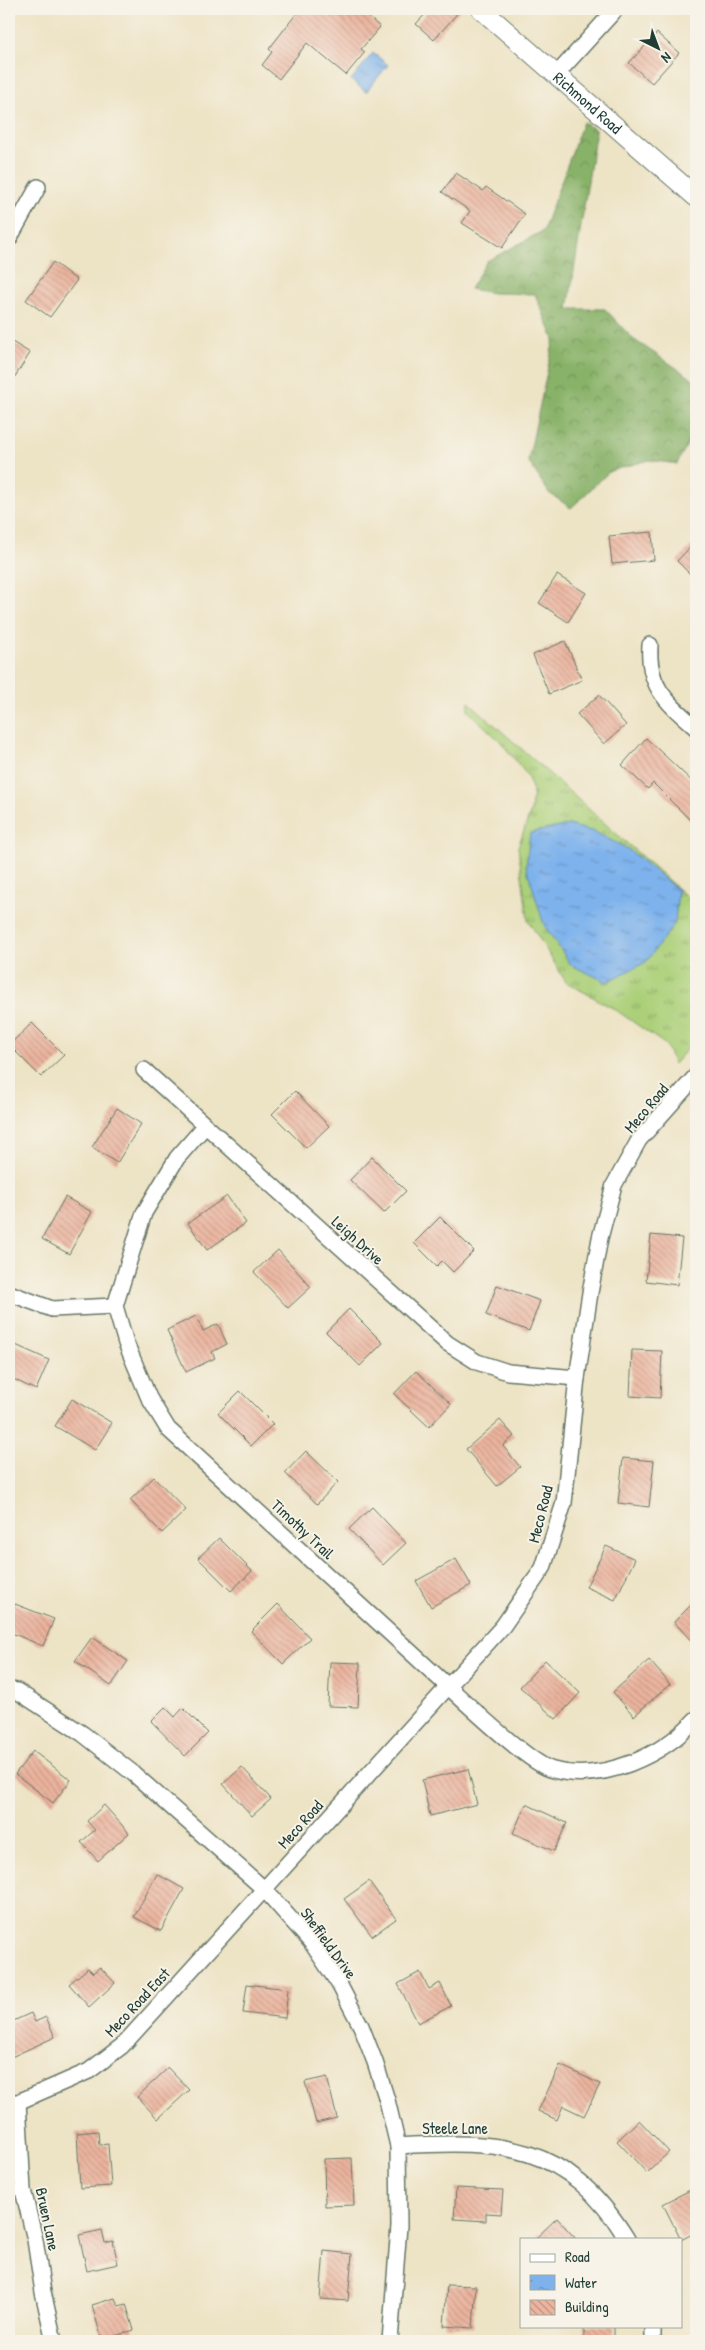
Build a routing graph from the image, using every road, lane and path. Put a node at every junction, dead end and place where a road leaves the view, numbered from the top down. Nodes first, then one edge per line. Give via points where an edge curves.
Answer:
1 (481, 9) edge
2 (616, 9) edge
3 (556, 75) junction
4 (38, 187) dead end
5 (696, 196) edge
6 (9, 239) edge
7 (650, 645) dead end
8 (696, 728) edge
9 (144, 1070) dead end
10 (696, 1076) edge
11 (205, 1126) junction
12 (9, 1293) edge
13 (115, 1306) junction
14 (576, 1378) junction
15 (448, 1686) junction
16 (9, 1690) edge
17 (696, 1719) edge
18 (264, 1889) junction
19 (13, 2102) edge
20 (398, 2146) junction
21 (626, 2238) edge
22 (653, 2328) edge
23 (54, 2341) edge
24 (390, 2341) edge
25 (653, 2341) edge

1 - 3 street, Richmond Road
2 - 3 street
3 - 5 street, Richmond Road
4 - 6 street
7 - 8 street via 652,677 660,693
9 - 11 street, Leigh Drive
10 - 14 street, Meco Road via 639,1140 614,1185 600,1238
11 - 13 street via 177,1158 144,1212
11 - 14 street, Leigh Drive via 447,1343 477,1362 508,1372
12 - 13 street via 52,1309
13 - 15 street, Timothy Trail via 126,1343 149,1398 168,1429
14 - 15 street, Meco Road via 564,1503 543,1568 503,1626
15 - 17 street, Timothy Trail via 527,1754 551,1770 579,1774 615,1768 653,1753
15 - 18 street, Meco Road
16 - 18 street, Sheffield Drive via 17,1691 91,1740
18 - 19 street, Meco Road East via 122,2046 89,2071
18 - 20 street, Sheffield Drive via 310,1942 339,1984 361,2026 387,2100
19 - 23 street, Bruen Lane via 23,2190
20 - 21 street, Steele Lane via 488,2144 504,2146 554,2163 592,2194
20 - 24 street, Sheffield Drive via 398,2226
22 - 25 street

